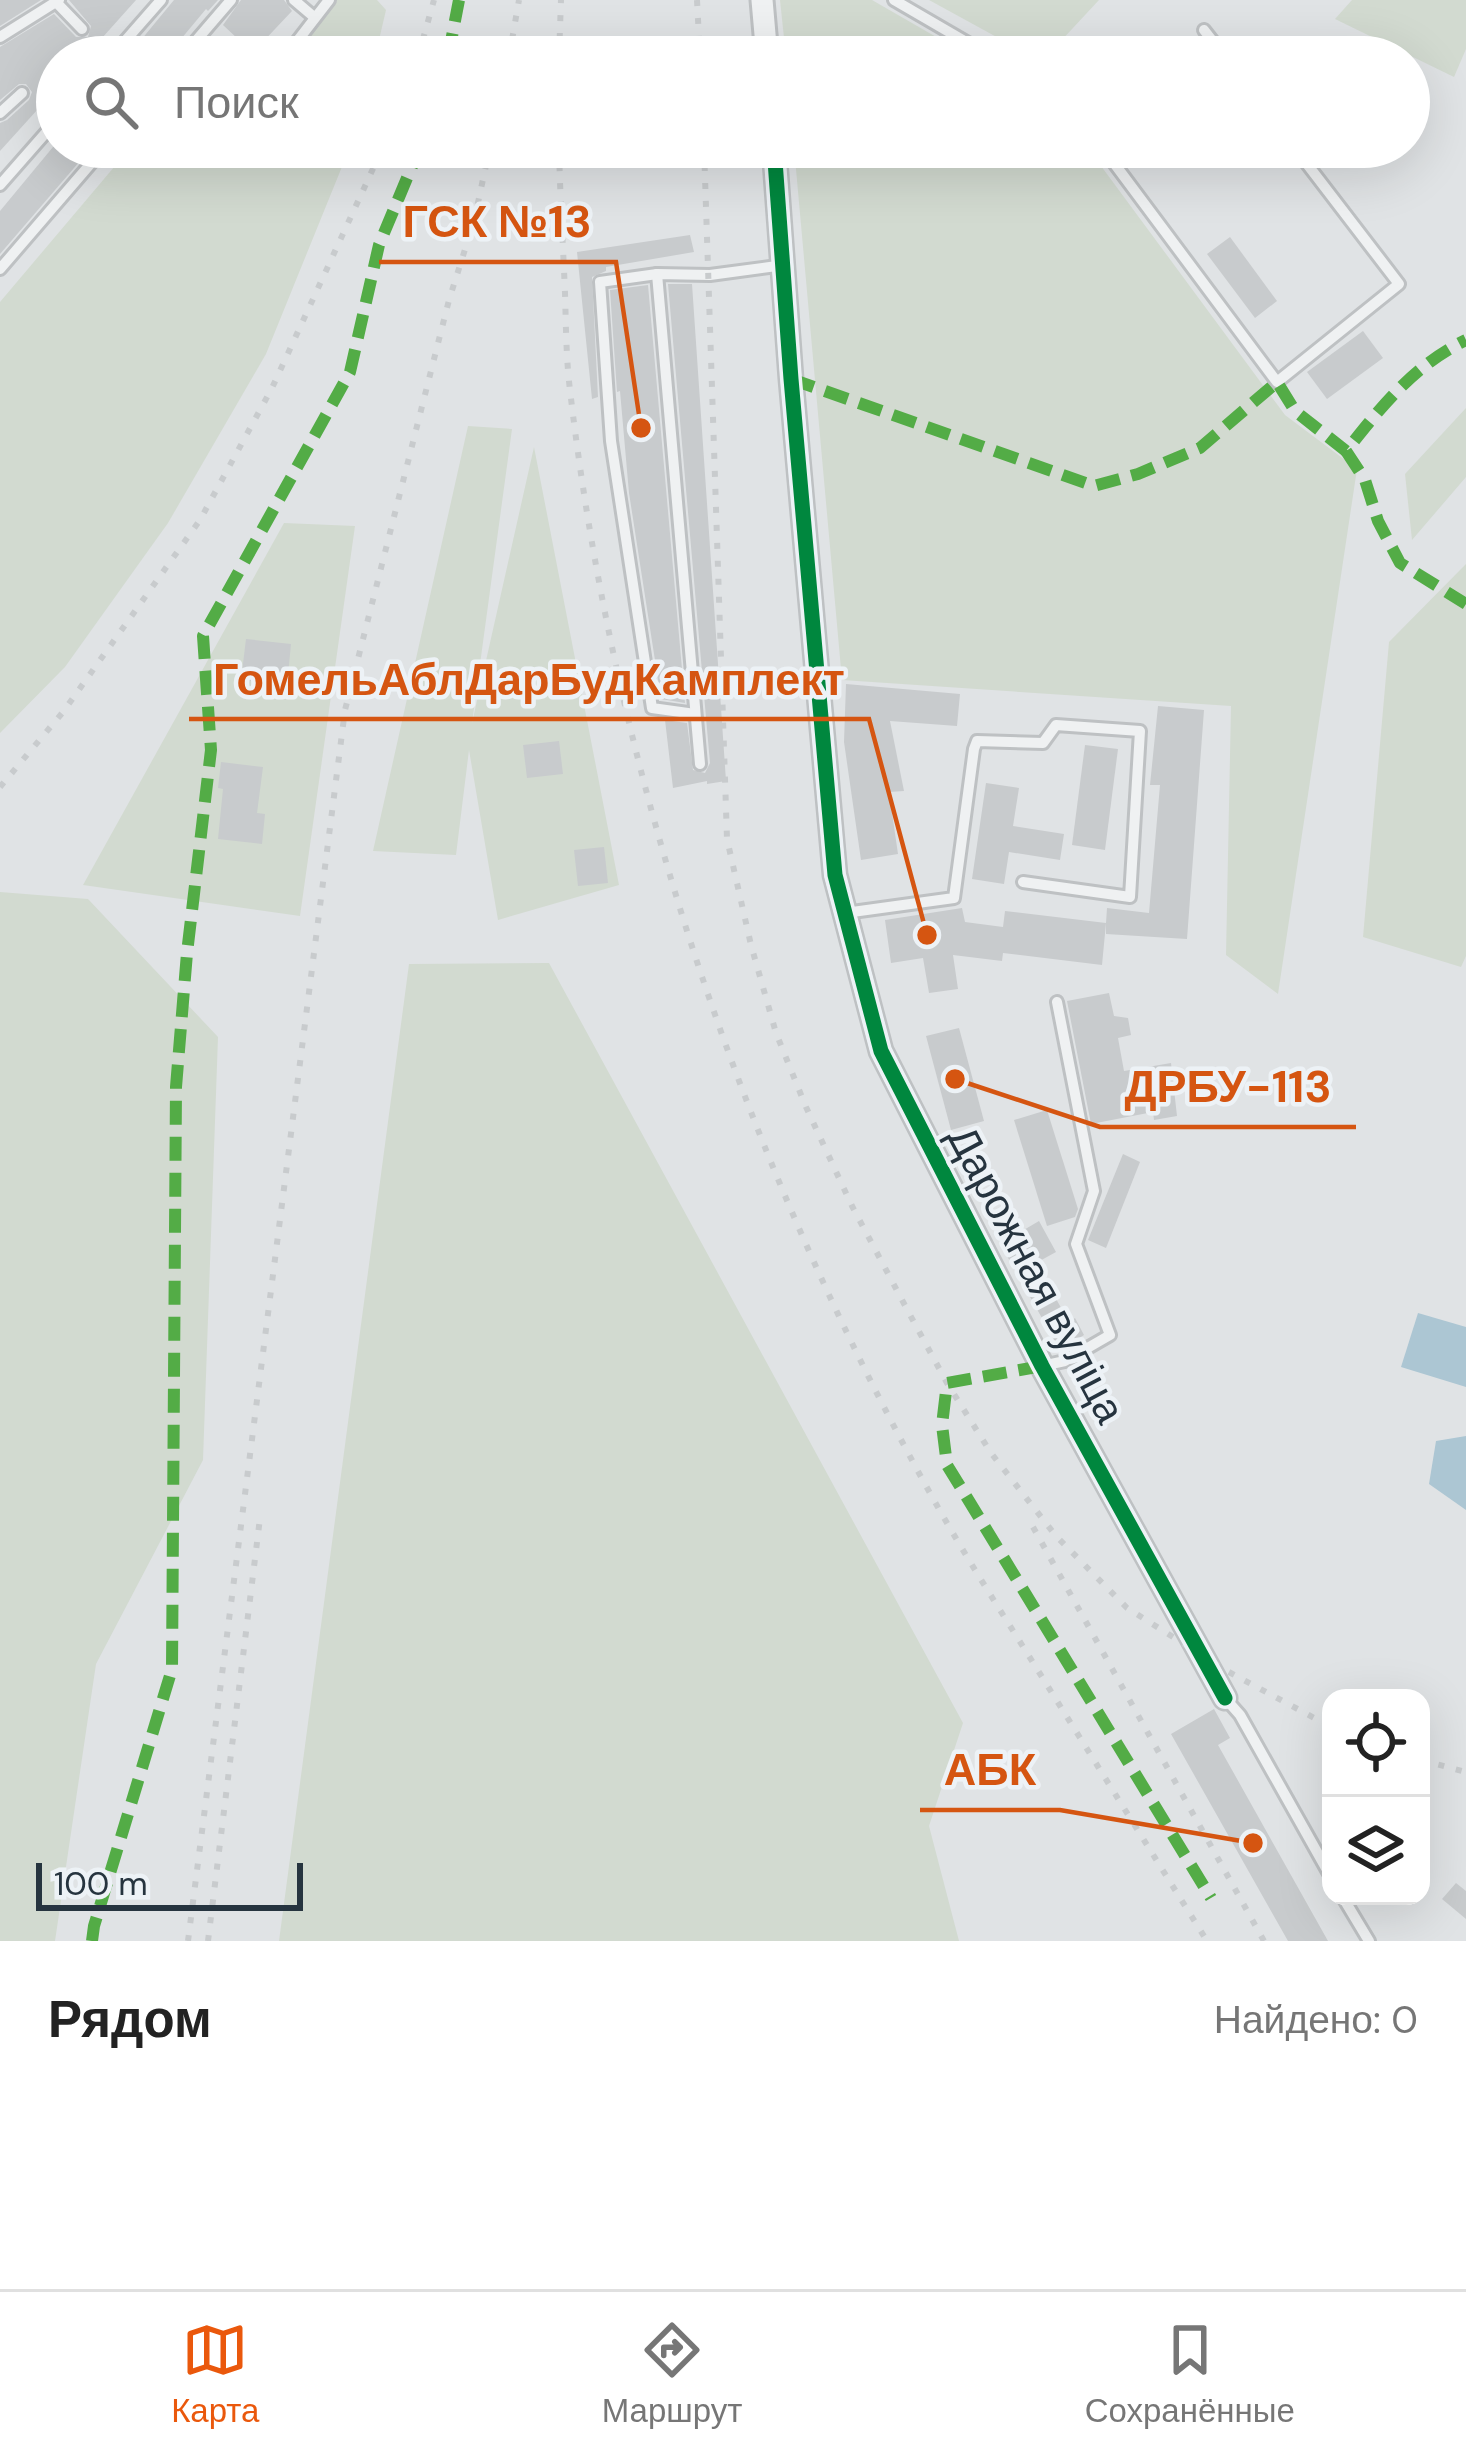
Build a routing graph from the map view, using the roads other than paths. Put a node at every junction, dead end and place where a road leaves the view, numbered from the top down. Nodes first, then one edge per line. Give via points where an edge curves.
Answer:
1 (161, 0) edge
2 (231, 0) edge
3 (294, 0) edge
4 (329, 0) edge
5 (762, 0) edge
6 (894, 0) edge
7 (58, 1) edge
8 (314, 17) junction
9 (82, 29) dead end
10 (1204, 30) dead end
11 (130, 36) edge
12 (200, 36) edge
13 (300, 36) edge
14 (765, 36) edge
15 (956, 36) edge
16 (1209, 36) edge
17 (0, 37) edge
18 (22, 93) dead end
19 (0, 113) edge
20 (36, 144) edge
21 (87, 168) edge
22 (776, 168) edge
23 (1118, 168) edge
24 (1310, 168) edge
25 (0, 185) edge
26 (784, 265) junction
27 (0, 269) edge
28 (657, 274) junction
29 (695, 714) junction
30 (700, 764) dead end
31 (1022, 882) dead end
32 (845, 913) junction
33 (1057, 1002) dead end
34 (1042, 1366) junction
35 (1225, 1698) joint
36 (1322, 1861) edge
37 (1347, 1905) edge
38 (1369, 1941) edge

1 - 11 lane
2 - 12 lane
3 - 8 lane
4 - 8 lane
5 - 14 street
6 - 15 lane
7 - 9 lane
7 - 17 lane
8 - 13 lane
10 - 16 lane
18 - 19 lane
20 - 25 lane
21 - 27 lane
22 - 26 street, Дарожная вуліца
23 - 24 lane via 1277,382 1400,284
26 - 28 lane
26 - 32 street, Дарожная вуліца via 835,875
28 - 29 lane
28 - 29 lane via 600,282 611,441 652,708
29 - 30 lane
31 - 32 lane via 1130,896 1140,731 1056,725 1043,743 977,741 955,898
32 - 34 street, Дарожная вуліца via 881,1051
33 - 34 lane via 1094,1191 1076,1244 1110,1335
34 - 35 street, Дарожная вуліца
35 - 36 lane
37 - 38 lane

